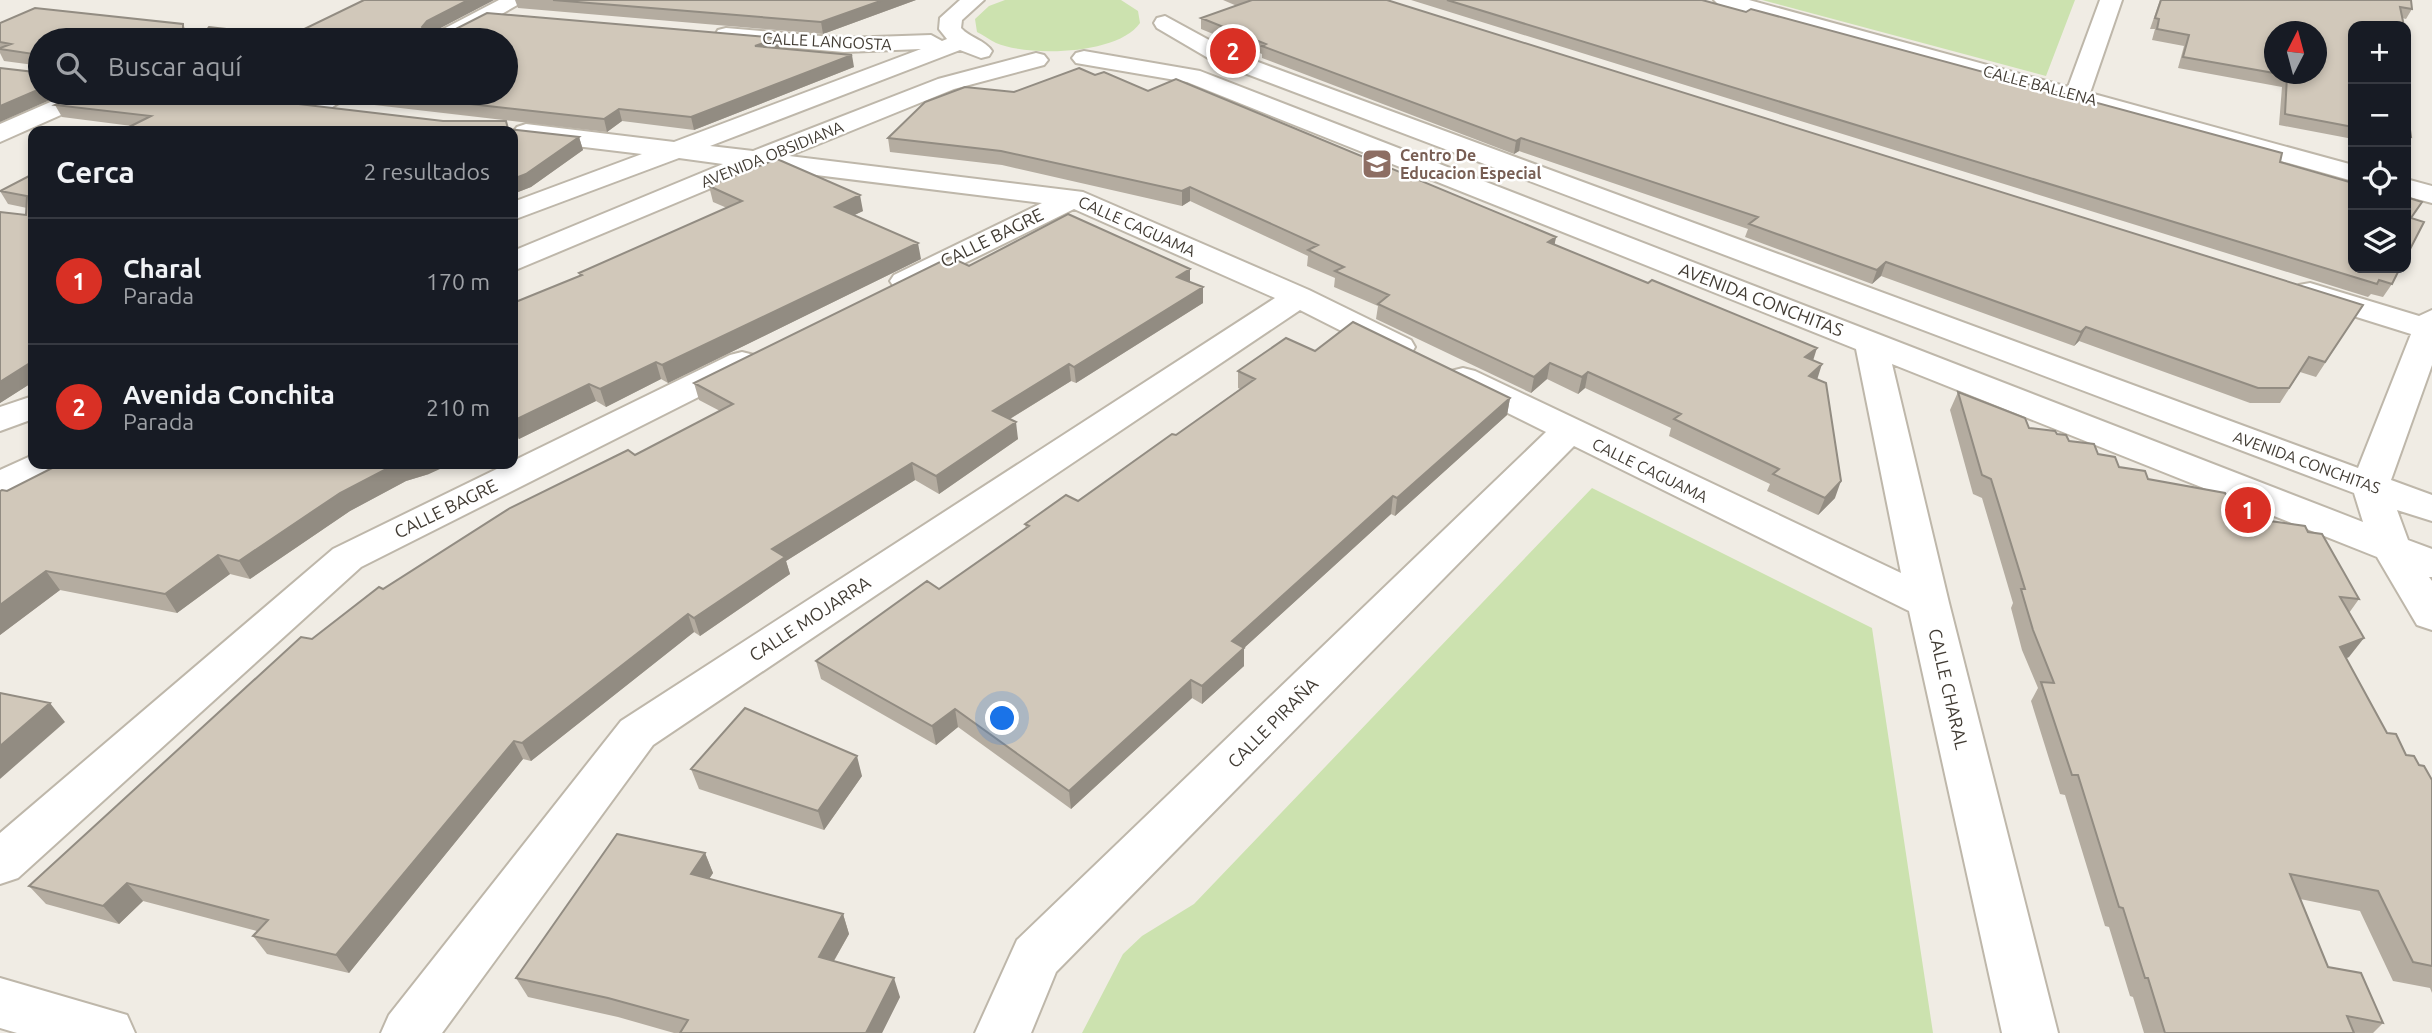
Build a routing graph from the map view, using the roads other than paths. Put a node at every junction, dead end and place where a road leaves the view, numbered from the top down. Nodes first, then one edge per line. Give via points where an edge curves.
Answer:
1 (515, 0) edge
2 (973, 0) edge
3 (1725, 0) edge
4 (2111, 0) edge
5 (488, 15) junction
6 (529, 18) edge
7 (1155, 20) edge
8 (463, 28) edge
9 (707, 33) edge
10 (959, 41) junction
11 (1084, 58) junction
12 (1037, 60) junction
13 (2077, 95) junction
14 (64, 105) edge
15 (304, 105) edge
16 (369, 114) edge
17 (518, 132) edge
18 (0, 134) edge
19 (681, 150) junction
20 (755, 160) junction
21 (2348, 172) edge
22 (2411, 189) edge
23 (2432, 195) edge
24 (1073, 198) junction
25 (518, 210) edge
26 (518, 260) edge
27 (2282, 283) edge
28 (873, 297) edge
29 (1298, 297) junction
30 (2431, 326) edge
31 (1871, 343) junction
32 (772, 347) edge
33 (28, 408) edge
34 (0, 420) edge
35 (1568, 431) junction
36 (31, 469) edge
37 (0, 485) edge
38 (2370, 486) junction
39 (2432, 509) edge
40 (2391, 547) junction
41 (2432, 564) edge
42 (1928, 603) junction
43 (2432, 615) edge
44 (0, 863) edge
45 (0, 1003) edge
46 (107, 1033) edge
47 (409, 1033) edge
48 (1003, 1033) edge
49 (2030, 1033) edge

1 - 5 street
2 - 10 street via 951,18 950,29
3 - 13 street, CALLE BALLENA
4 - 13 street
5 - 6 street
5 - 8 street
7 - 11 street
7 - 38 street, AVENIDA CONCHITAS via 1223,57
9 - 10 street, CALLE LANGOSTA via 844,45
10 - 12 street via 979,51
10 - 19 street, AVENIDA OBSIDIANA
11 - 12 street
11 - 31 street, AVENIDA CONCHITAS via 1192,76
12 - 20 street, AVENIDA OBSIDIANA via 946,85
13 - 21 street, CALLE BALLENA
14 - 18 street
15 - 16 street
17 - 19 street, CALLE CAGUAMA
19 - 20 street, CALLE CAGUAMA
19 - 25 street, AVENIDA OBSIDIANA
20 - 24 street, CALLE CAGUAMA
20 - 26 street, AVENIDA OBSIDIANA
22 - 23 street
24 - 28 street, CALLE BAGRE
24 - 29 street, CALLE CAGUAMA
27 - 30 street
29 - 35 street, CALLE CAGUAMA
29 - 47 street, CALLE MOJARRA via 637,733
30 - 38 street
31 - 40 street, AVENIDA CONCHITAS
31 - 42 street, CALLE CHARAL
32 - 44 street, CALLE BAGRE via 347,558
33 - 34 street
35 - 42 street, CALLE CAGUAMA
35 - 48 street, CALLE PIRAÑA via 1036,957
36 - 37 street
38 - 39 street, AVENIDA CONCHITAS
38 - 40 street
40 - 41 street, AVENIDA CONCHITAS
40 - 43 street
42 - 49 street, CALLE CHARAL
45 - 46 street

